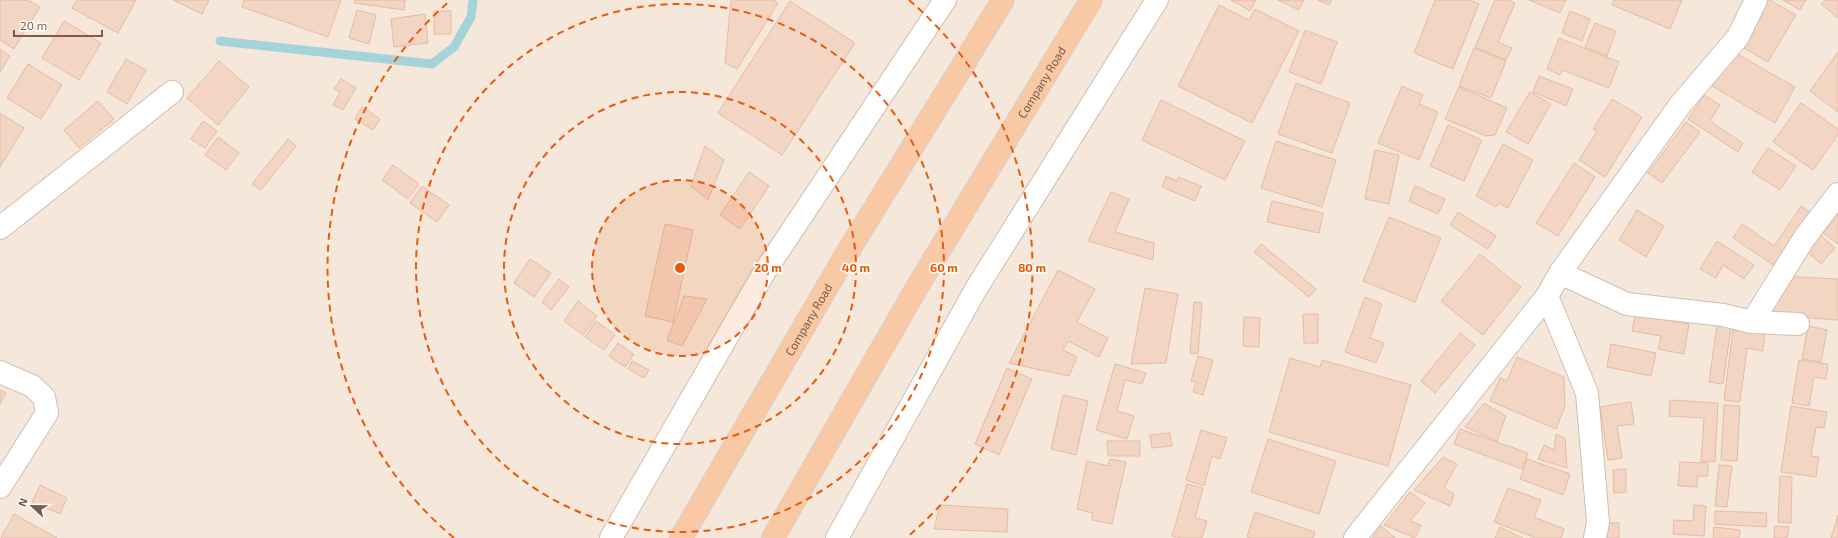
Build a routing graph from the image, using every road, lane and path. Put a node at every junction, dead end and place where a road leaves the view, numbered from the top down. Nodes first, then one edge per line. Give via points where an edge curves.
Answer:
1 (945, 0) edge
2 (1003, 0) edge
3 (1091, 0) edge
4 (1157, 0) edge
5 (1756, 0) edge
6 (172, 92) dead end
7 (1838, 194) edge
8 (0, 228) edge
9 (1560, 273) junction
10 (1547, 296) junction
11 (1752, 322) junction
12 (1798, 324) dead end
13 (0, 372) edge
14 (0, 486) edge
15 (610, 538) edge
16 (681, 538) edge
17 (773, 538) edge
18 (837, 538) edge
19 (1355, 538) edge
20 (1594, 538) edge

1 - 15 street via 766,271
2 - 16 highway, Company Road via 844,258
3 - 17 highway, Company Road via 916,289
4 - 18 street via 976,289
5 - 9 street via 1738,37 1680,105
6 - 8 street
7 - 11 street via 1805,237
9 - 10 street
9 - 11 street via 1627,304 1723,315
10 - 19 street
10 - 20 street via 1587,392 1598,522
11 - 12 street
13 - 14 street via 32,386 44,398 47,413

